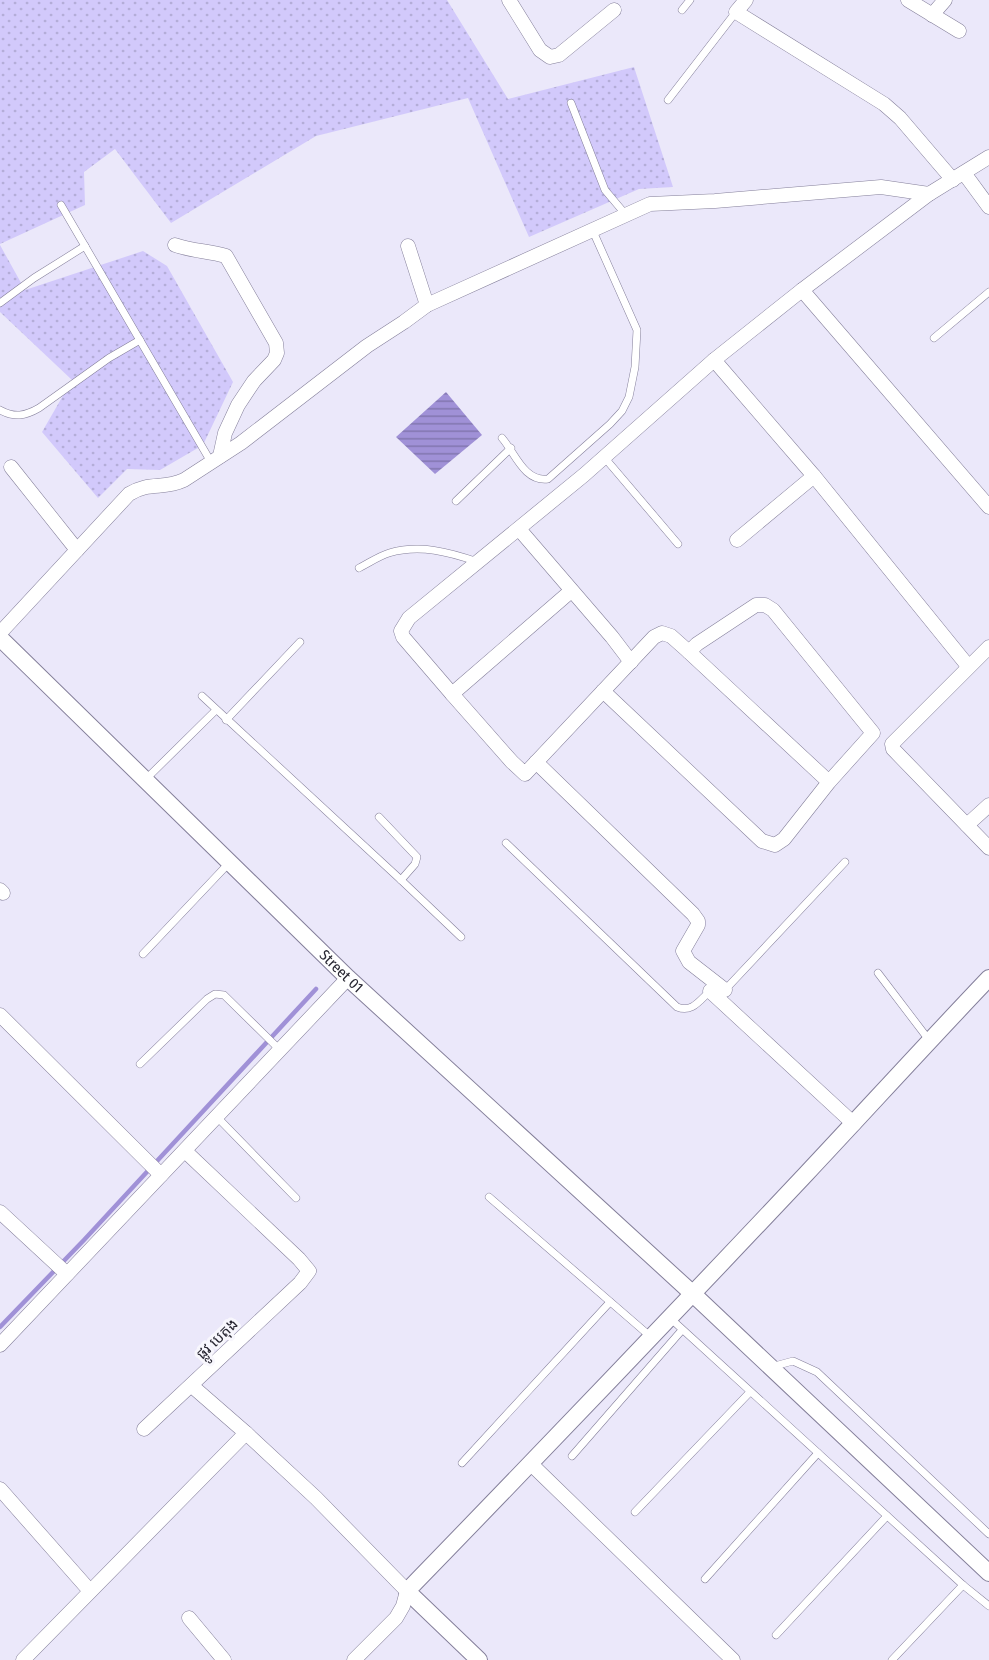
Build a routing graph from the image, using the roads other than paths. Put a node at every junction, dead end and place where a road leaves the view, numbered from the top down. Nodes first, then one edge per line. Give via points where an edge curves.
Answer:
1 (509, 0) edge
2 (690, 0) edge
3 (746, 0) edge
4 (908, 0) edge
5 (945, 0) edge
6 (614, 10) dead end
7 (682, 10) dead end
8 (736, 12) junction
9 (932, 15) junction
10 (959, 31) dead end
11 (668, 100) dead end
12 (571, 103) dead end
13 (989, 157) edge
14 (958, 176) junction
15 (929, 194) junction
16 (61, 205) dead end
17 (989, 207) edge
18 (626, 215) junction
19 (592, 230) junction
20 (175, 245) dead end
21 (85, 246) junction
22 (408, 246) dead end
23 (802, 290) junction
24 (989, 292) edge
25 (0, 303) edge
26 (427, 305) junction
27 (934, 338) dead end
28 (140, 340) junction
29 (714, 360) junction
30 (0, 410) edge
31 (502, 438) dead end
32 (511, 448) junction
33 (604, 457) junction
34 (216, 459) junction
35 (11, 467) dead end
36 (814, 476) junction
37 (456, 501) dead end
38 (989, 507) edge
39 (519, 529) junction
40 (737, 540) dead end
41 (678, 544) dead end
42 (77, 550) junction
43 (478, 562) junction
44 (360, 568) dead end
45 (571, 591) junction
46 (0, 633) edge
47 (0, 638) edge
48 (300, 642) dead end
49 (989, 647) edge
50 (689, 652) junction
51 (631, 662) junction
52 (969, 666) junction
53 (603, 691) junction
54 (452, 694) junction
55 (202, 696) dead end
56 (216, 710) junction
57 (226, 720) junction
58 (536, 762) junction
59 (146, 779) junction
60 (829, 782) junction
61 (989, 805) edge
62 (379, 817) dead end
63 (967, 825) junction
64 (507, 843) dead end
65 (989, 848) edge
66 (230, 862) junction
67 (844, 862) dead end
68 (401, 880) junction
69 (461, 938) dead end
70 (143, 954) dead end
71 (878, 973) dead end
72 (348, 978) junction
73 (989, 978) edge
74 (718, 993) junction
75 (0, 1015) edge
76 (929, 1040) junction
77 (277, 1047) junction
78 (140, 1064) dead end
79 (217, 1117) junction
80 (854, 1124) junction
81 (185, 1151) junction
82 (154, 1168) junction
83 (489, 1197) dead end
84 (296, 1198) dead end
85 (0, 1212) edge
86 (65, 1273) junction
87 (693, 1294) junction
88 (610, 1302) junction
89 (670, 1318) junction
90 (682, 1330) junction
91 (651, 1337) junction
92 (0, 1345) edge
93 (771, 1367) junction
94 (192, 1386) junction
95 (750, 1392) junction
96 (144, 1429) dead end
97 (246, 1433) junction
98 (818, 1453) junction
99 (572, 1456) dead end
100 (462, 1463) dead end
101 (530, 1463) junction
102 (2, 1495) edge
103 (635, 1512) dead end
104 (887, 1516) junction
105 (989, 1534) edge
106 (989, 1573) edge
107 (705, 1579) dead end
108 (963, 1585) junction
109 (90, 1591) junction
110 (407, 1591) junction
111 (989, 1606) edge
112 (189, 1618) dead end
113 (776, 1635) dead end
114 (23, 1660) edge
115 (224, 1660) edge
116 (354, 1660) edge
117 (479, 1660) edge
118 (733, 1660) edge
119 (892, 1660) edge

1 - 6 street via 540,50 550,57 559,56
2 - 7 lane
3 - 8 street
4 - 9 street
5 - 9 street
8 - 11 lane
8 - 14 street via 884,104
9 - 10 street
12 - 18 lane via 605,190
13 - 14 street
14 - 15 street
14 - 17 street
15 - 18 street via 881,186 650,204
15 - 23 street
16 - 21 lane
18 - 19 street
19 - 26 street
19 - 32 lane via 637,330 629,397 610,424 548,479 531,477
20 - 34 street via 226,256 276,343 274,360 238,405
21 - 25 lane
21 - 28 lane
22 - 26 street
23 - 29 street
23 - 38 street
24 - 27 lane
26 - 34 street
28 - 30 lane via 27,415 13,416
28 - 34 lane
29 - 33 street
29 - 36 street
31 - 32 lane
32 - 37 lane
33 - 39 street
33 - 41 lane
34 - 42 street via 175,485 139,488 129,494
35 - 42 street
36 - 40 street
36 - 52 street
39 - 43 street
39 - 45 street
42 - 46 street
43 - 44 lane via 452,553 414,548 388,554
43 - 54 street via 409,618 401,631 410,647
45 - 51 street
45 - 54 street
47 - 59 street, Street 01
48 - 57 lane
49 - 52 street
50 - 51 street via 662,633
50 - 60 street
50 - 60 street via 756,605 773,610 873,733
51 - 53 street
52 - 63 street via 892,744
53 - 58 street
53 - 60 street via 762,841 775,845 784,839
54 - 58 street via 525,774
55 - 56 lane
56 - 57 lane
56 - 59 lane
57 - 68 lane
58 - 74 street via 693,914 698,925 683,951 684,957
59 - 66 street, Street 01
61 - 63 street
62 - 68 lane via 417,857
63 - 65 street
64 - 74 lane via 677,1007 690,1009
66 - 70 lane
66 - 72 street, Street 01
67 - 74 lane
68 - 69 lane
71 - 76 lane
72 - 77 street
72 - 87 street, Street 01
73 - 76 street
74 - 80 street
75 - 82 street
76 - 80 street
77 - 78 lane via 224,994 215,994
77 - 79 street
79 - 81 street
79 - 84 lane
80 - 87 street
81 - 82 street
81 - 94 street, ផ្លូវ បេតុង via 309,1271
82 - 86 street
83 - 88 lane
85 - 86 street
86 - 92 street
87 - 89 street
87 - 93 street, Street 01
88 - 91 lane
88 - 100 lane
89 - 90 lane
89 - 91 street
90 - 95 lane
90 - 99 lane
91 - 101 street
93 - 105 lane via 793,1360 817,1372
93 - 106 street, Street 01
94 - 96 street, ផ្លូវ បេតុង
94 - 97 street
95 - 98 lane
95 - 103 lane
97 - 109 street
97 - 110 street
98 - 104 lane
98 - 107 lane
101 - 110 street
101 - 118 street
102 - 109 street
104 - 108 lane
104 - 113 lane
108 - 111 lane
108 - 119 lane
109 - 114 street
110 - 116 street via 396,1618
110 - 117 street
112 - 115 street

